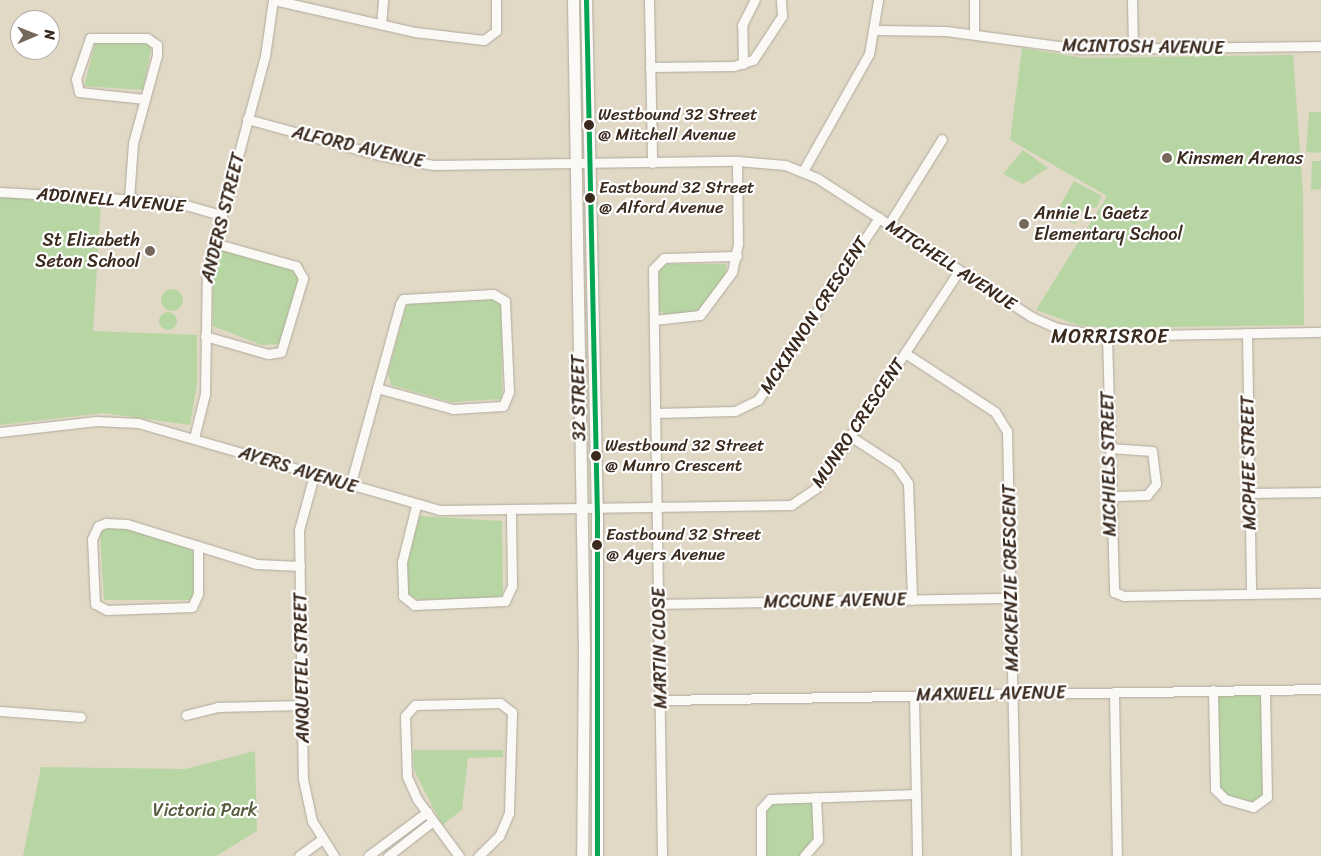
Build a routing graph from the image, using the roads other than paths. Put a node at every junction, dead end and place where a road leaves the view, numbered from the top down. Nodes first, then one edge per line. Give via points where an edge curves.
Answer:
1 (274, 0) edge
2 (383, 0) edge
3 (496, 0) edge
4 (573, 0) edge
5 (586, 0) edge
6 (649, 0) edge
7 (755, 0) edge
8 (781, 0) edge
9 (878, 0) edge
10 (974, 0) edge
11 (1132, 0) edge
12 (381, 24) junction
13 (876, 30) junction
14 (974, 34) junction
15 (1321, 46) edge
16 (1133, 49) junction
17 (743, 64) junction
18 (650, 67) junction
19 (145, 99) junction
20 (248, 119) junction
21 (942, 139) dead end
22 (737, 161) junction
23 (652, 163) junction
24 (575, 164) junction
25 (590, 164) junction
26 (803, 171) junction
27 (0, 192) edge
28 (129, 200) junction
29 (221, 215) junction
30 (878, 218) junction
31 (889, 224) junction
32 (214, 243) junction
33 (737, 256) junction
34 (959, 270) junction
35 (654, 320) junction
36 (1321, 332) edge
37 (1247, 333) junction
38 (205, 336) junction
39 (1106, 336) junction
40 (905, 353) junction
41 (378, 388) junction
42 (656, 413) junction
43 (0, 432) edge
44 (850, 436) junction
45 (194, 438) junction
46 (1108, 448) junction
47 (314, 475) junction
48 (350, 486) junction
49 (1321, 492) edge
50 (1250, 493) junction
51 (1110, 496) junction
52 (416, 506) junction
53 (658, 508) junction
54 (582, 510) junction
55 (597, 510) junction
56 (510, 511) junction
57 (198, 546) junction
58 (300, 566) junction
59 (1321, 593) edge
60 (1251, 594) junction
61 (1011, 598) junction
62 (912, 600) junction
63 (660, 604) junction
64 (1321, 689) edge
65 (1213, 690) junction
66 (1265, 690) junction
67 (1114, 692) junction
68 (1013, 694) junction
69 (914, 696) junction
70 (661, 700) junction
71 (303, 705) junction
72 (0, 711) edge
73 (186, 715) dead end
74 (82, 717) dead end
75 (916, 794) junction
76 (816, 797) junction
77 (427, 812) junction
78 (433, 821) junction
79 (322, 839) junction
80 (387, 841) junction
81 (392, 853) edge
82 (299, 856) edge
83 (334, 856) edge
84 (368, 856) edge
85 (459, 856) edge
86 (478, 856) edge
87 (582, 856) edge
88 (596, 856) edge
89 (662, 856) edge
90 (761, 856) edge
91 (804, 856) edge
92 (917, 856) edge
93 (1016, 856) edge
94 (1117, 856) edge

1 - 12 street
1 - 20 street, ANDERS STREET
2 - 12 street
3 - 12 street via 496,31 488,40
4 - 24 main road, 32 STREET
5 - 25 main road, 32 STREET
6 - 18 street
7 - 17 street via 742,25
8 - 17 street via 782,16 761,51
9 - 13 street
10 - 14 street
11 - 16 street
13 - 14 street, MCINTOSH AVENUE
13 - 26 street via 865,62
14 - 16 street, MCINTOSH AVENUE via 1081,49
15 - 16 street, MCINTOSH AVENUE
17 - 18 street
18 - 23 street
19 - 19 street via 156,43 147,38 91,36 76,79 79,92
19 - 28 street via 133,148
20 - 24 street, ALFORD AVENUE via 423,163
20 - 29 street, ANDERS STREET
21 - 31 street
22 - 23 street, MITCHELL AVENUE
22 - 26 street, MITCHELL AVENUE
22 - 33 street
23 - 25 street, MITCHELL AVENUE
24 - 25 street, ALFORD AVENUE
24 - 54 main road, 32 STREET
25 - 55 main road, 32 STREET
26 - 30 street, MITCHELL AVENUE
27 - 28 street, ADDINELL AVENUE
28 - 29 street, ADDINELL AVENUE via 175,202
29 - 32 street, ANDERS STREET
30 - 31 street, MITCHELL AVENUE
30 - 42 street, MCKINNON CRESCENT via 758,400 735,411
31 - 34 street, MITCHELL AVENUE
32 - 38 street, ANDERS STREET via 205,280
32 - 38 street via 296,266 303,278 281,352 268,354
33 - 35 street via 729,277 704,312 684,320
33 - 35 street, MARTIN CLOSE via 658,262 653,274
34 - 39 street, MITCHELL AVENUE via 1047,325
34 - 40 street, MUNRO CRESCENT
35 - 42 street, MARTIN CLOSE
36 - 37 street, MITCHELL AVENUE
37 - 39 street, MITCHELL AVENUE
37 - 50 street, MCPHEE STREET
38 - 45 street, ANDERS STREET via 205,394
39 - 46 street, MICHIELS STREET
40 - 44 street, MUNRO CRESCENT
40 - 61 street, MACKENZIE CRESCENT via 995,412 1005,425
41 - 41 street via 453,409 503,406 509,392 506,301 493,294 405,297
41 - 48 street
42 - 53 street, MARTIN CLOSE
43 - 45 street, AYERS AVENUE via 118,421
44 - 53 street, MUNRO CRESCENT via 815,488 796,504
44 - 62 street via 896,466 908,483
45 - 47 street, AYERS AVENUE
46 - 51 street, MICHIELS STREET
46 - 51 street via 1146,448 1156,457 1152,492
47 - 48 street, AYERS AVENUE
47 - 58 street, ANQUETEL STREET via 300,525
48 - 52 street, AYERS AVENUE
49 - 50 street
50 - 60 street, MCPHEE STREET
51 - 60 street, MICHIELS STREET via 1114,592 1124,596
52 - 56 street, AYERS AVENUE
52 - 56 street via 402,562 403,596 414,605 505,601 512,586
53 - 55 street, MUNRO CRESCENT
53 - 63 street, MARTIN CLOSE
54 - 55 street, AYERS AVENUE
54 - 56 street, AYERS AVENUE
54 - 87 main road, 32 STREET
55 - 88 main road, 32 STREET
57 - 57 street via 121,523 98,526 92,539 95,604 107,610 192,607 198,594
57 - 58 street via 256,564
58 - 71 street, ANQUETEL STREET
59 - 60 street
61 - 62 street, MCCUNE AVENUE
61 - 68 street, MACKENZIE CRESCENT
62 - 63 street, MCCUNE AVENUE
63 - 70 street, MARTIN CLOSE
64 - 66 street, MAXWELL AVENUE
65 - 66 street, MAXWELL AVENUE
65 - 66 street via 1215,788 1222,797 1253,807 1266,797
65 - 67 street, MAXWELL AVENUE
67 - 68 street, MAXWELL AVENUE
67 - 94 street
68 - 69 street, MAXWELL AVENUE
68 - 93 street, MACKENZIE CRESCENT
69 - 70 street, MAXWELL AVENUE
69 - 75 street
70 - 89 street, MARTIN CLOSE
71 - 73 street via 217,707
71 - 79 street, ANQUETEL STREET via 305,795
72 - 74 street
75 - 76 street
75 - 92 street
76 - 90 street via 774,797 764,803
76 - 91 street via 818,840
77 - 78 street
77 - 80 street
77 - 86 street via 407,777 405,721 409,709 422,704 507,706 513,720 509,813 499,836
78 - 81 street
78 - 85 street
79 - 82 street
79 - 83 street, ANQUETEL STREET
80 - 81 street
80 - 84 street

